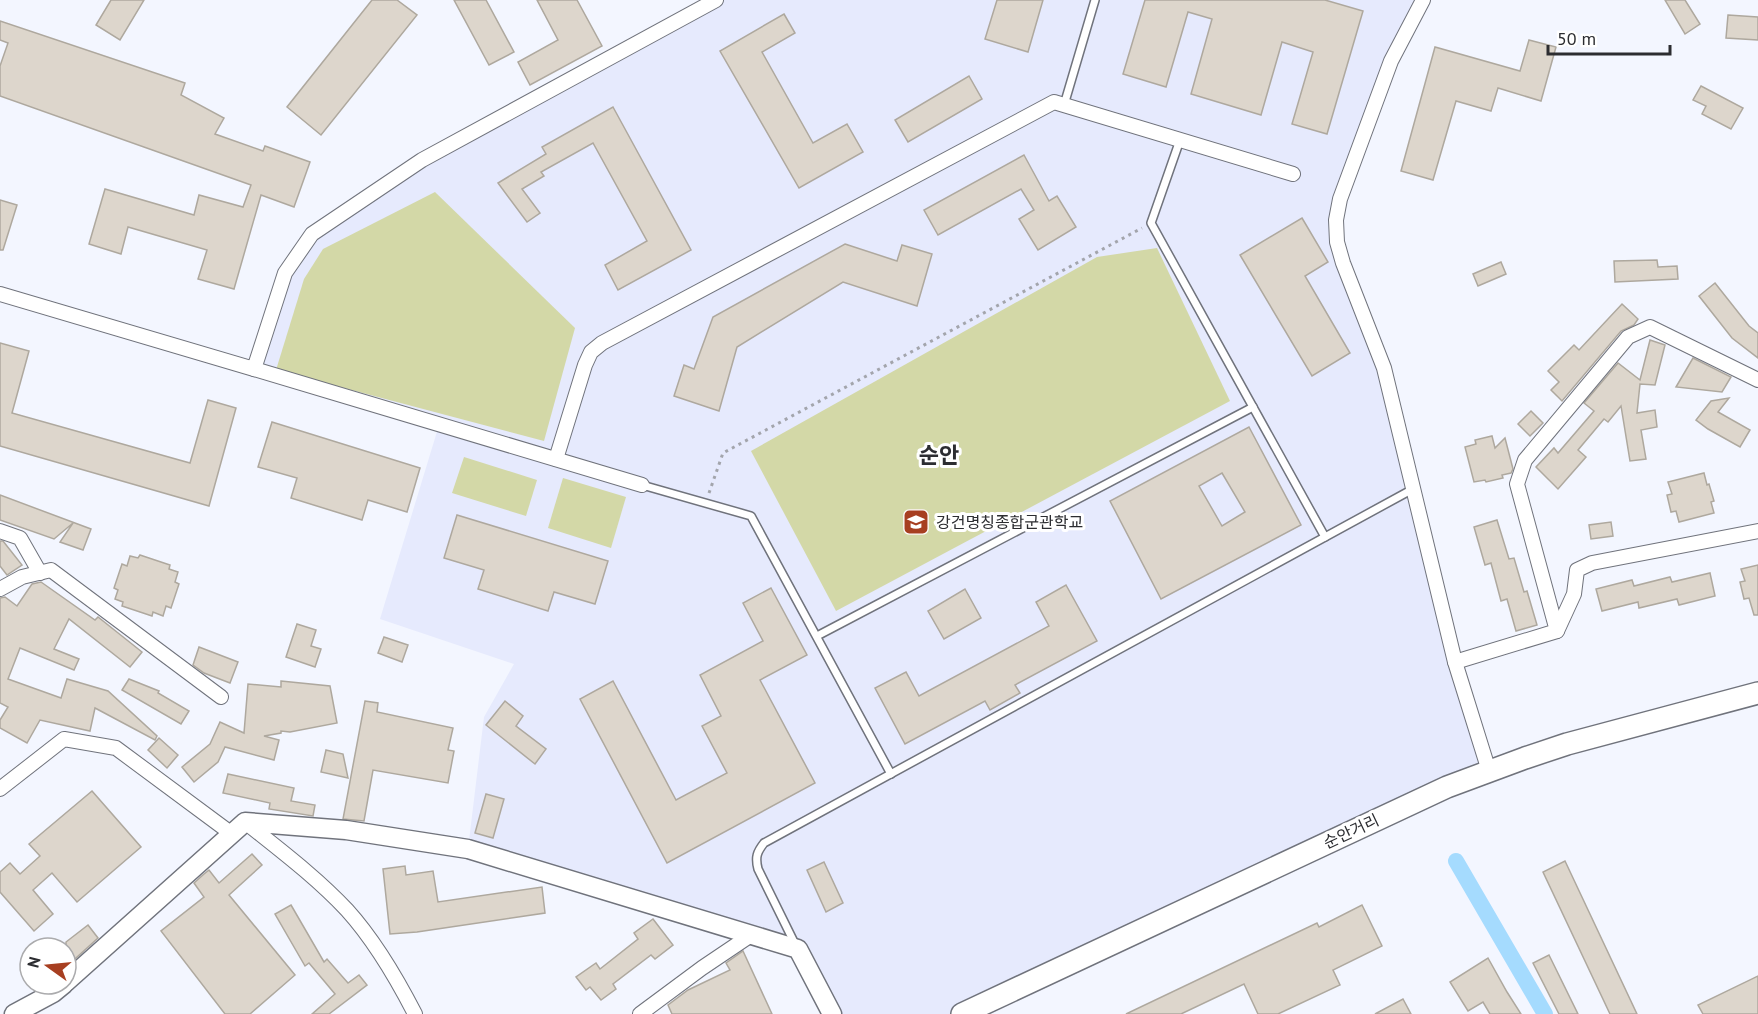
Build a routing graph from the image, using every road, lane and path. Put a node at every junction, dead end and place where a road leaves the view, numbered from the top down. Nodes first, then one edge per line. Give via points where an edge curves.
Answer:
1 (716, 0) edge
2 (1095, 0) edge
3 (1423, 0) edge
4 (1064, 105) junction
5 (1180, 140) junction
6 (1293, 174) dead end
7 (1151, 223) junction
8 (0, 294) edge
9 (254, 369) junction
10 (1758, 380) edge
11 (1253, 407) junction
12 (556, 459) junction
13 (642, 485) joint
14 (1413, 489) junction
15 (705, 503) junction
16 (0, 531) edge
17 (1758, 531) edge
18 (1325, 537) junction
19 (40, 573) junction
20 (0, 589) edge
21 (1557, 631) junction
22 (817, 636) junction
23 (1455, 662) junction
24 (1758, 693) edge
25 (221, 697) dead end
26 (1489, 771) junction
27 (891, 774) junction
28 (0, 789) edge
29 (238, 828) junction
30 (751, 935) junction
31 (798, 950) junction
32 (78, 971) edge
33 (47, 996) edge
34 (14, 1014) edge
35 (415, 1014) edge
36 (640, 1014) edge
37 (832, 1014) edge
38 (962, 1014) edge

1 - 9 street via 422,160 312,234 285,273
2 - 4 lane
3 - 14 street via 1391,61 1340,199 1336,220 1343,262 1384,368
4 - 5 street
4 - 12 street via 1054,102 602,343 585,364
5 - 6 street
5 - 7 lane
7 - 11 lane
7 - 15 path via 723,453
8 - 9 street
9 - 12 street
10 - 21 street via 1650,327 1628,337 1526,460 1517,484
11 - 18 lane
11 - 22 lane
12 - 13 street
13 - 15 lane
14 - 18 lane
14 - 23 street
15 - 22 lane via 751,516
16 - 19 street via 20,538
17 - 21 street via 1592,563 1577,570 1574,594
18 - 27 lane
19 - 20 street
19 - 25 street via 51,570
21 - 23 street
22 - 27 lane
23 - 26 street
24 - 26 main road, 순안거리 via 1567,744
26 - 38 main road, 순안거리 via 1394,810
27 - 31 lane via 764,843 757,851 758,869
28 - 29 street via 64,739 116,748
29 - 30 street via 346,830 468,849
29 - 32 street
29 - 35 street via 309,873 348,911 389,965
30 - 31 street
30 - 36 street
31 - 37 street
33 - 34 street

